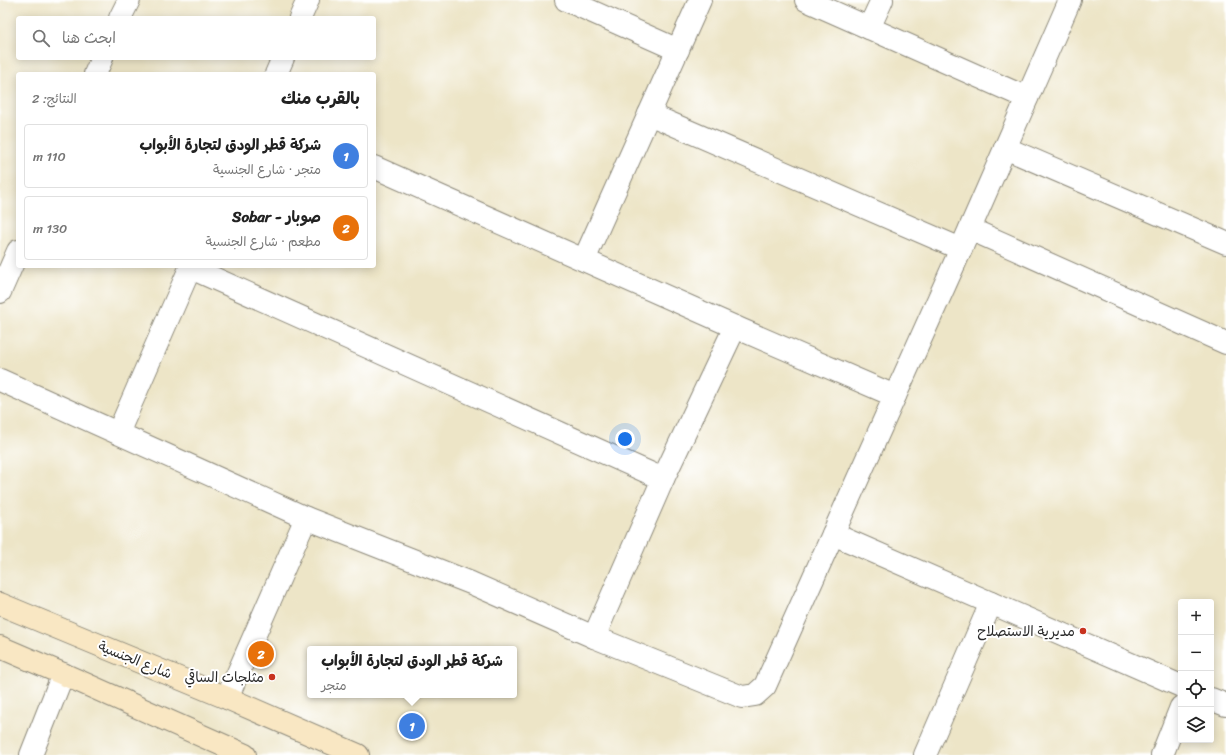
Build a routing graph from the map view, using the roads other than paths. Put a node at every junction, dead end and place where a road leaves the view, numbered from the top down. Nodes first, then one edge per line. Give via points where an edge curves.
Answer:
1 (129, 0) edge
2 (308, 0) edge
3 (566, 0) edge
4 (700, 0) edge
5 (806, 0) edge
6 (882, 0) edge
7 (1070, 0) edge
8 (121, 16) edge
9 (301, 16) edge
10 (869, 28) junction
11 (678, 50) junction
12 (101, 60) edge
13 (282, 60) edge
14 (96, 72) edge
15 (277, 72) edge
16 (1027, 98) junction
17 (649, 114) junction
18 (1005, 148) junction
19 (376, 168) edge
20 (970, 228) junction
21 (1226, 243) edge
22 (961, 249) junction
23 (16, 256) edge
24 (584, 260) junction
25 (191, 268) edge
26 (193, 268) edge
27 (0, 292) edge
28 (735, 328) junction
29 (1226, 342) edge
30 (0, 380) edge
31 (895, 396) junction
32 (118, 433) junction
33 (663, 479) junction
34 (306, 518) junction
35 (833, 534) junction
36 (991, 603) junction
37 (0, 604) edge
38 (594, 637) junction
39 (0, 647) edge
40 (63, 674) junction
41 (1178, 685) edge
42 (227, 698) junction
43 (1214, 700) edge
44 (1226, 705) edge
45 (1178, 715) edge
46 (31, 755) edge
47 (245, 755) edge
48 (358, 755) edge
49 (925, 755) edge
50 (1162, 755) edge

1 - 8 street
2 - 9 street
3 - 11 street
4 - 11 street
5 - 10 street
6 - 10 street
7 - 16 street
10 - 16 street
11 - 17 street
12 - 14 street
13 - 15 street
16 - 18 street
17 - 22 street
17 - 24 street
18 - 20 street
18 - 21 street
19 - 24 street
20 - 22 street
20 - 29 street
22 - 31 street
23 - 27 street
24 - 28 street
25 - 32 street
26 - 33 street
28 - 31 street
28 - 33 street
30 - 32 street
31 - 35 street
32 - 34 street
33 - 38 street
34 - 38 street via 471,583
34 - 42 street
35 - 36 street
35 - 38 street via 765,686 755,695 742,697
36 - 41 street
36 - 49 street
37 - 42 main road, شارع الجنسية
39 - 40 main road
40 - 46 street
40 - 47 main road
42 - 48 main road, شارع الجنسية
43 - 44 street
45 - 50 street

